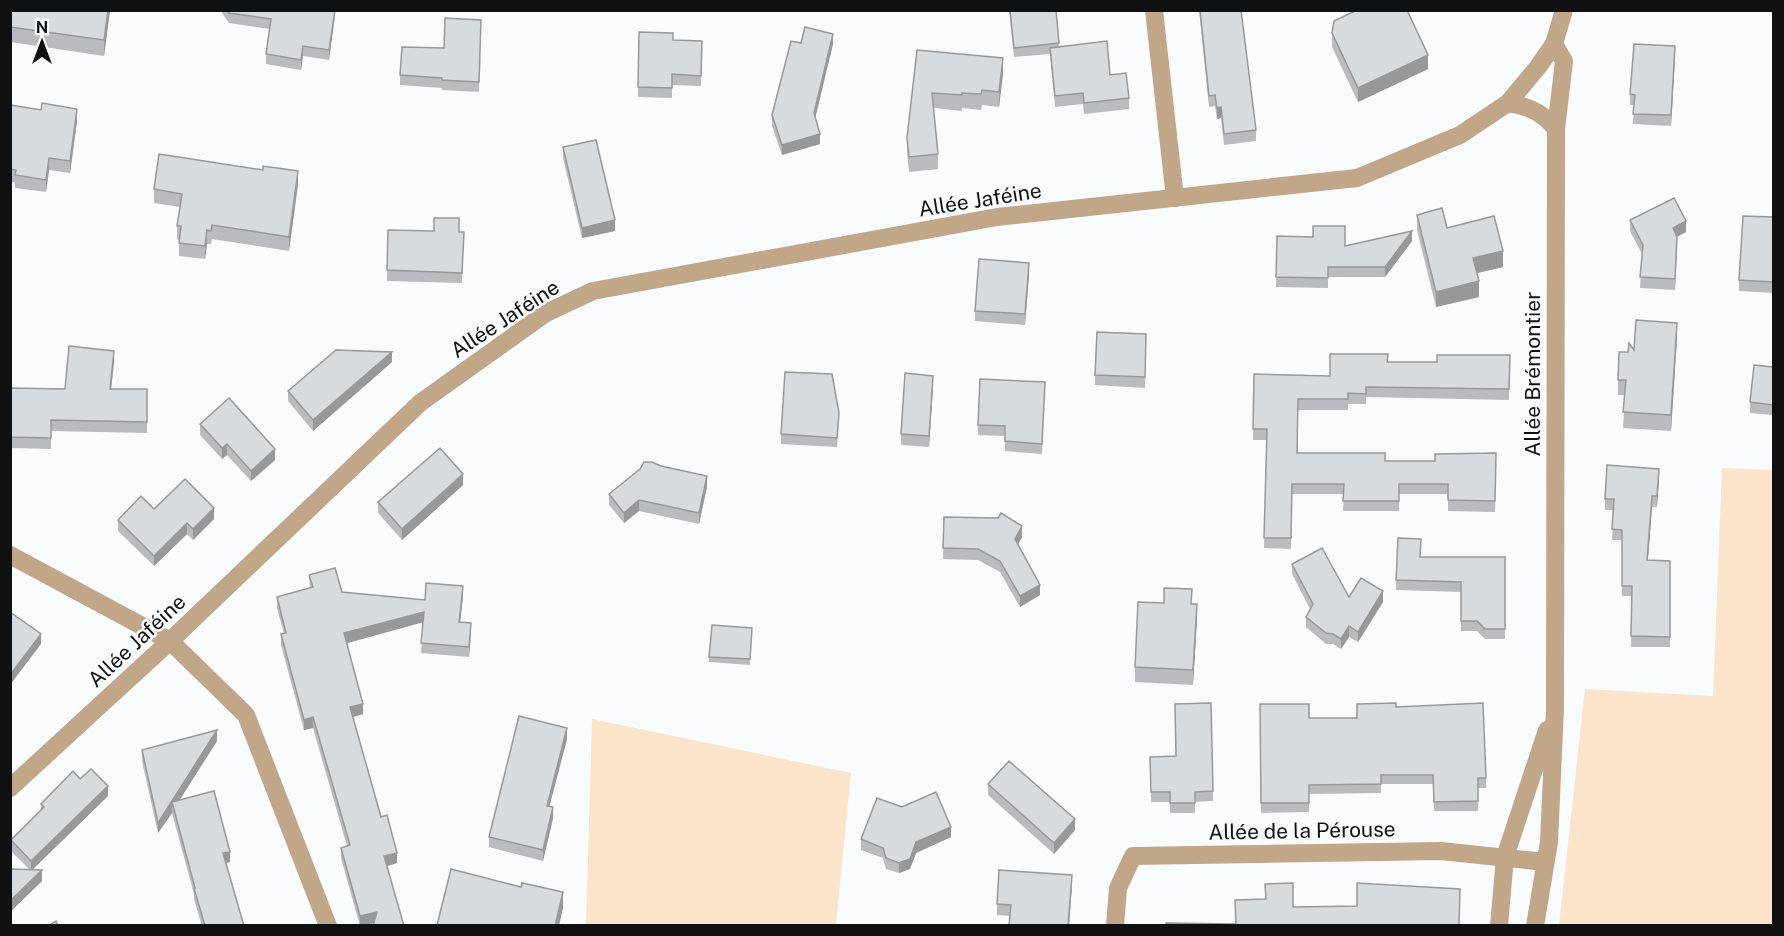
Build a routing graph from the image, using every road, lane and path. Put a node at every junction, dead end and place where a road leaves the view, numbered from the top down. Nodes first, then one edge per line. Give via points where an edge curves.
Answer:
1 (1154, 10) edge
2 (1564, 10) edge
3 (1554, 44) junction
4 (1508, 103) junction
5 (1556, 129) junction
6 (1175, 198) junction
7 (10, 555) edge
8 (170, 641) junction
9 (1555, 708) junction
10 (10, 788) edge
11 (1505, 857) junction
12 (1545, 862) junction
13 (328, 926) edge
14 (1115, 926) edge
15 (1499, 926) edge
16 (1535, 926) edge

1 - 6 street
2 - 3 street, Allée Jaféine
3 - 4 street, Allée Jaféine
3 - 5 street, Allée Brémontier via 1564,61
4 - 5 street via 1527,106 1547,118
4 - 6 street, Allée Jaféine via 1460,135 1357,178
5 - 9 street, Allée Brémontier
6 - 8 street, Allée Jaféine via 997,217 593,291 546,313 420,403
7 - 8 street
8 - 10 street, Allée Jaféine
8 - 13 street via 246,715
9 - 11 street, Allée Brémontier
9 - 12 street, Allée Brémontier
11 - 12 street, Allée de la Pérouse
11 - 14 street, Allée de la Pérouse via 1441,851 1133,856 1118,888
11 - 15 street, Allée Brémontier
12 - 16 street, Allée Brémontier

